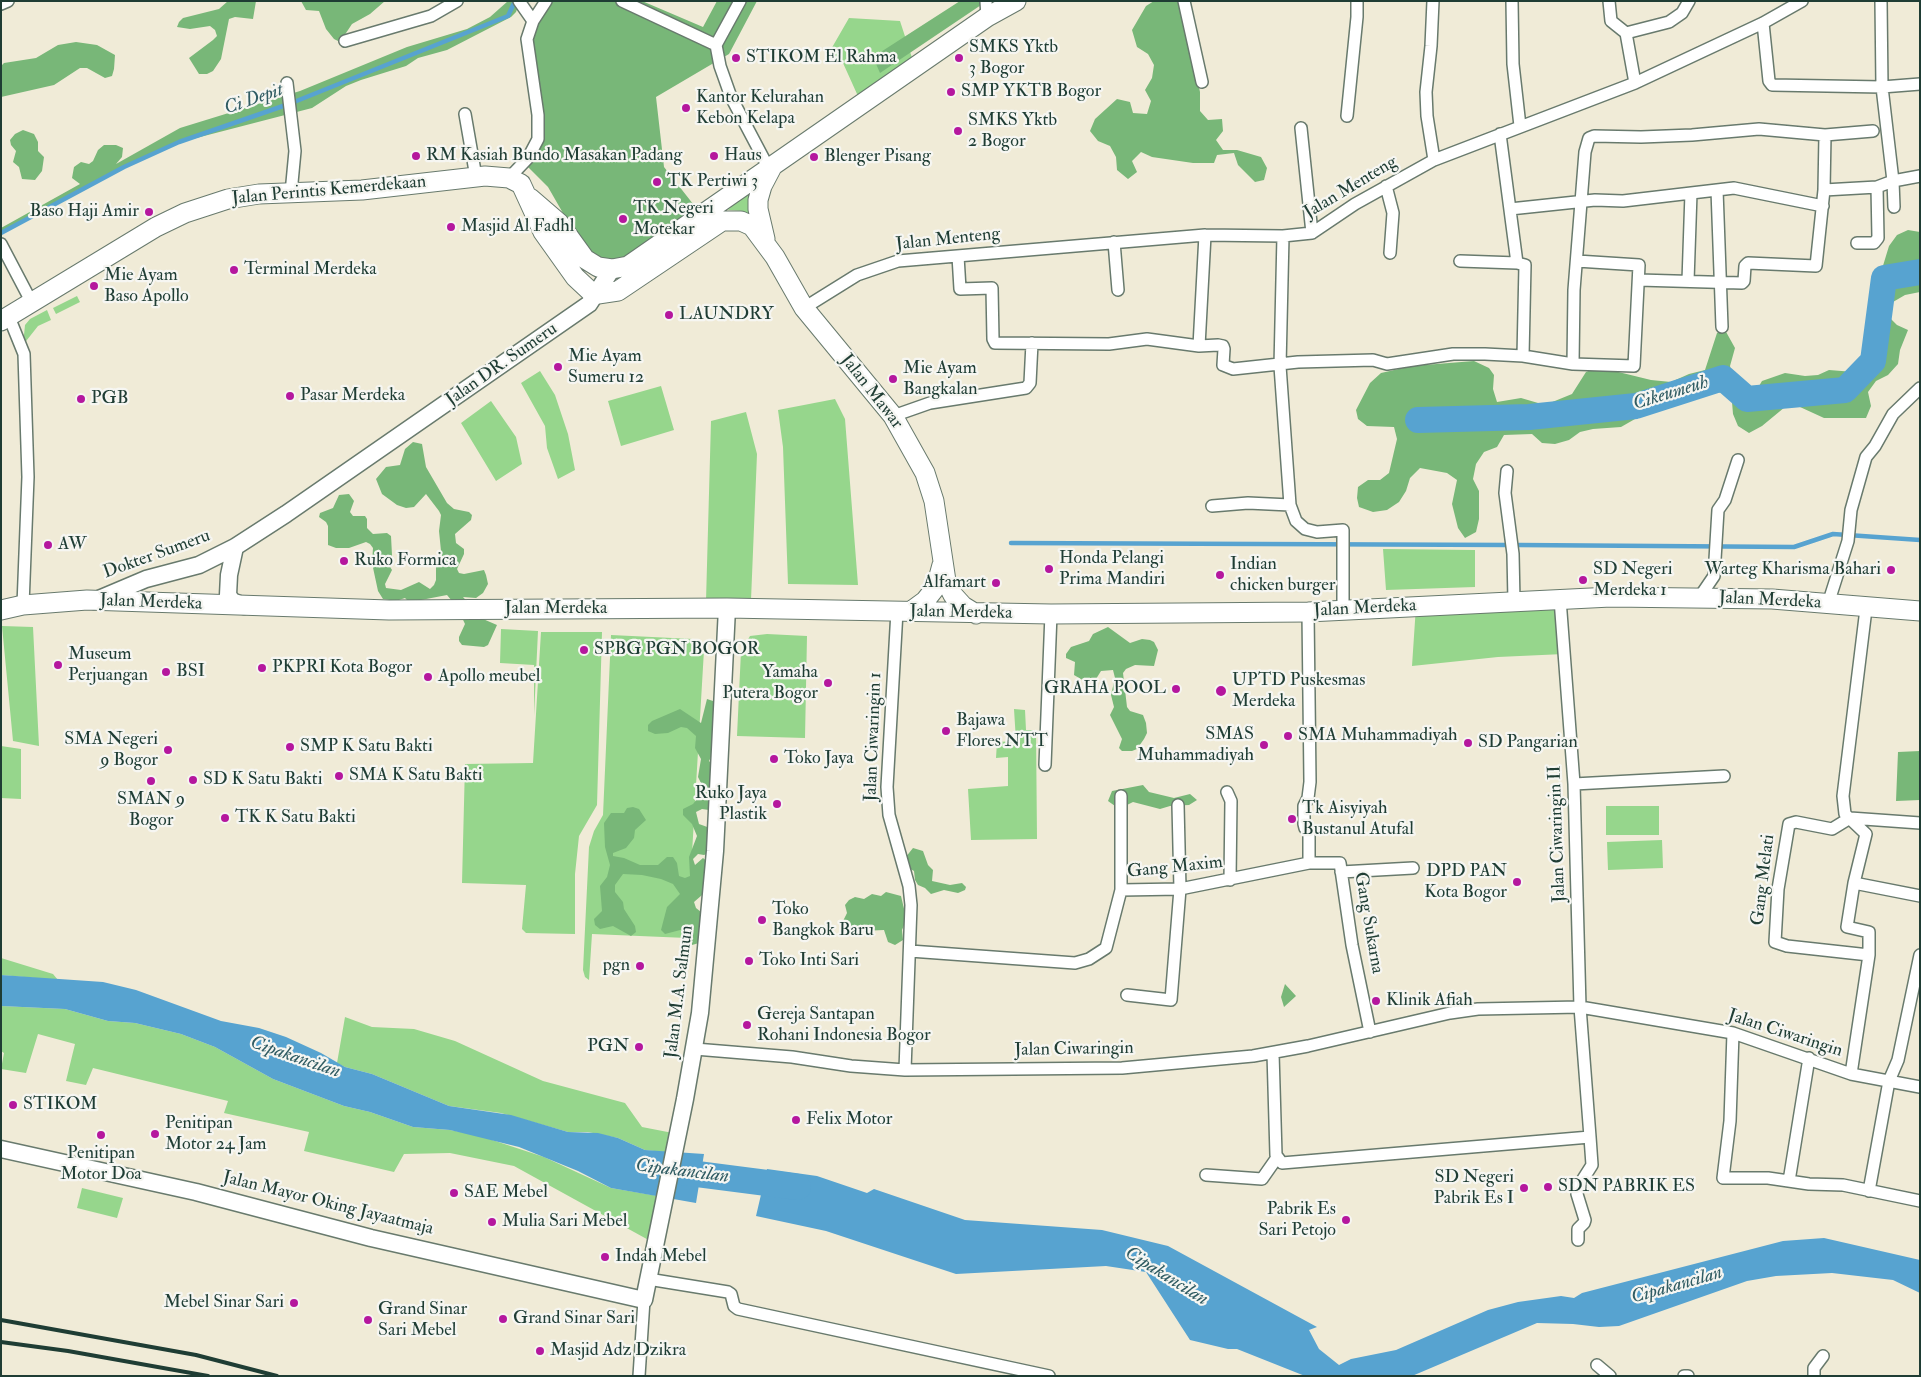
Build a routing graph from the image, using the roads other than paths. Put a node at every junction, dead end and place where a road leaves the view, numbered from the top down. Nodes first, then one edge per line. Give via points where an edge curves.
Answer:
1 (8, 1) edge
2 (456, 1) edge
3 (546, 1) edge
4 (622, 1) edge
5 (740, 1) edge
6 (1016, 1) edge
7 (1184, 1) edge
8 (1357, 1) edge
9 (1433, 1) edge
10 (1512, 1) edge
11 (1609, 1) edge
12 (1689, 1) edge
13 (1802, 1) edge
14 (1881, 1) edge
15 (1, 4) edge
16 (522, 5) edge
17 (986, 9) edge
18 (533, 21) junction
19 (1763, 23) junction
20 (1626, 33) junction
21 (345, 41) dead end
22 (716, 45) junction
23 (1202, 82) dead end
24 (1634, 83) junction
25 (1920, 84) edge
26 (1882, 87) junction
27 (288, 89) dead end
28 (465, 114) dead end
29 (1347, 116) dead end
30 (1520, 126) junction
31 (1301, 128) dead end
32 (1873, 131) dead end
33 (1500, 134) junction
34 (1825, 135) junction
35 (1434, 160) junction
36 (771, 166) junction
37 (1920, 176) edge
38 (476, 177) junction
39 (509, 178) junction
40 (1893, 180) junction
41 (1386, 186) junction
42 (1877, 187) junction
43 (1717, 190) junction
44 (1824, 190) junction
45 (291, 193) junction
46 (1691, 193) junction
47 (529, 197) junction
48 (1582, 202) junction
49 (1823, 206) junction
50 (1894, 207) dead end
51 (1510, 209) junction
52 (1312, 234) junction
53 (1204, 235) junction
54 (1283, 236) junction
55 (1114, 242) junction
56 (1857, 243) dead end
57 (1, 244) edge
58 (767, 247) junction
59 (1390, 253) dead end
60 (958, 256) junction
61 (1460, 261) dead end
62 (1577, 261) junction
63 (1517, 263) junction
64 (612, 269) junction
65 (1639, 280) junction
66 (1688, 281) junction
67 (1719, 281) junction
68 (1118, 290) dead end
69 (598, 294) junction
70 (32, 303) junction
71 (804, 308) junction
72 (5, 319) edge
73 (1722, 326) dead end
74 (1032, 343) junction
75 (1199, 346) junction
76 (1523, 356) junction
77 (1573, 364) junction
78 (1280, 366) junction
79 (1920, 388) edge
80 (894, 416) junction
81 (1738, 460) dead end
82 (1507, 471) dead end
83 (1290, 505) junction
84 (1212, 506) dead end
85 (234, 547) junction
86 (942, 551) junction
87 (1699, 598) junction
88 (1560, 599) junction
89 (94, 601) junction
90 (1514, 601) junction
91 (1828, 604) junction
92 (24, 605) junction
93 (244, 606) junction
94 (727, 608) junction
95 (1866, 609) junction
96 (1, 610) edge
97 (1343, 610) junction
98 (1920, 611) edge
99 (903, 612) junction
100 (1308, 612) junction
101 (976, 614) junction
102 (1051, 614) junction
103 (1045, 765) dead end
104 (1724, 776) dead end
105 (1574, 784) junction
106 (1227, 792) dead end
107 (1122, 796) dead end
108 (1178, 805) dead end
109 (1850, 818) junction
110 (1920, 823) edge
111 (1309, 863) junction
112 (1413, 868) dead end
113 (1341, 872) junction
114 (1230, 880) junction
115 (1854, 882) junction
116 (1180, 889) junction
117 (1121, 890) junction
118 (1920, 896) edge
119 (910, 951) junction
120 (1869, 955) junction
121 (1920, 955) edge
122 (1127, 995) dead end
123 (1580, 1007) junction
124 (1370, 1032) junction
125 (1733, 1032) junction
126 (695, 1050) junction
127 (1273, 1053) junction
128 (1809, 1058) junction
129 (905, 1070) junction
130 (1851, 1074) junction
131 (1889, 1081) junction
132 (1920, 1087) edge
133 (1590, 1137) junction
134 (1, 1149) edge
135 (1276, 1159) junction
136 (1206, 1176) dead end
137 (1789, 1181) junction
138 (1869, 1191) junction
139 (1920, 1201) edge
140 (1578, 1240) dead end
141 (648, 1279) junction
142 (644, 1300) junction
143 (1823, 1356) dead end
144 (1597, 1365) dead end
145 (639, 1376) edge
146 (1050, 1376) edge
147 (1610, 1376) edge
148 (1684, 1376) edge
149 (1688, 1376) edge
150 (1814, 1376) edge

1 - 15 street
2 - 21 street via 424,18
3 - 18 street
4 - 22 street
5 - 22 street
6 - 17 main road
7 - 23 street
8 - 29 street
9 - 35 street via 1426,92
10 - 30 street via 1513,64
11 - 20 street via 1611,21
12 - 20 street via 1682,13 1669,22
13 - 19 street, Jalan Menteng
14 - 26 street
16 - 18 street
17 - 36 main road
18 - 39 street via 527,39 538,115 538,139 528,158
19 - 24 street, Jalan Menteng
19 - 26 street via 1772,85
20 - 24 street
22 - 36 street via 731,96
24 - 30 street, Jalan Menteng
25 - 26 street
26 - 40 street
27 - 45 street via 295,152
28 - 38 street
30 - 33 street, Jalan Menteng
31 - 52 street
32 - 34 street
33 - 35 street, Jalan Menteng
33 - 51 street
34 - 44 street
34 - 48 street via 1759,128 1641,138 1594,136 1586,143
35 - 41 street, Jalan Menteng
36 - 58 main road via 762,186 758,209
36 - 64 main road via 628,266
37 - 40 street
38 - 39 main road, Jalan Perintis Kemerdekaan
38 - 45 main road, Jalan Perintis Kemerdekaan via 362,190
39 - 47 main road via 521,184
40 - 42 street
40 - 50 street
41 - 52 street, Jalan Menteng
41 - 59 street via 1393,213
42 - 44 street
42 - 56 street via 1878,238 1874,243
43 - 46 street
43 - 49 street via 1734,188
43 - 67 street
44 - 49 street
45 - 70 main road, Jalan Perintis Kemerdekaan via 228,199 185,213 156,227
46 - 48 street
46 - 66 street
47 - 64 main road via 560,222 585,259 598,267
47 - 69 main road via 543,232 575,276 590,291
48 - 51 street
48 - 62 street
49 - 67 street via 1816,266 1748,263 1744,282
51 - 63 street
52 - 54 street, Jalan Menteng
53 - 54 street, Jalan Menteng
53 - 55 street, Jalan Menteng
53 - 75 street
54 - 78 street
55 - 60 street, Jalan Menteng
55 - 68 street
57 - 70 street
58 - 69 main road, Jalan DR. Sumeru via 752,226 741,220 722,221 618,291
58 - 71 main road, Jalan Mawar
60 - 71 street, Jalan Menteng via 887,264 858,275
60 - 74 street via 960,289 992,288 993,341
61 - 63 street
62 - 65 street via 1636,264 1640,268
62 - 77 street
63 - 76 street via 1526,268
64 - 69 street
65 - 66 street
65 - 77 street via 1634,366
66 - 67 street
67 - 73 street
69 - 85 street, Jalan DR. Sumeru via 589,304
70 - 72 main road, Jalan Perintis Kemerdekaan
71 - 80 main road, Jalan Mawar
72 - 92 street via 24,354 28,477
74 - 75 street via 1109,344 1148,339
74 - 80 street via 1030,383 1026,388 930,403
75 - 78 street via 1222,346 1223,365 1227,368
76 - 77 street
76 - 78 street via 1466,354 1388,364 1373,360 1298,362
78 - 83 street
79 - 91 street via 1893,414 1866,456 1851,510 1848,542
80 - 86 main road, Jalan Mawar via 925,473 934,501
81 - 87 street via 1725,500 1718,510 1714,576
82 - 90 street
83 - 84 street via 1248,503
83 - 97 street via 1296,521 1305,529 1317,532 1343,530
85 - 89 street, Dokter Sumeru via 199,565 146,579
85 - 93 street via 228,595 232,601
86 - 99 main road via 942,569 936,587 925,601
86 - 101 main road via 946,581 953,595
87 - 88 main road, Jalan Merdeka
87 - 91 main road, Jalan Merdeka
88 - 90 main road, Jalan Merdeka
88 - 105 street, Jalan Ciwaringin II
89 - 92 main road, Jalan Merdeka
89 - 93 main road, Jalan Merdeka
90 - 97 main road, Jalan Merdeka
91 - 95 main road, Jalan Merdeka
92 - 96 main road, Jalan Merdeka
93 - 94 main road, Jalan Merdeka via 389,610
94 - 99 main road, Jalan Merdeka
94 - 126 street, Jalan M.A. Salmun via 715,852
95 - 98 main road, Jalan Merdeka
95 - 109 street via 1843,796 1843,810
97 - 100 main road, Jalan Merdeka
99 - 101 main road, Jalan Merdeka
99 - 119 street, Jalan Ciwaringin 1 via 887,787 889,815 909,886
100 - 102 main road, Jalan Merdeka
100 - 111 street via 1310,782 1304,806 1304,824 1309,832
101 - 102 main road, Jalan Merdeka
102 - 103 street
104 - 105 street
105 - 123 street, Jalan Ciwaringin II
106 - 114 street via 1231,801
107 - 117 street
108 - 116 street
109 - 110 street
109 - 115 street via 1866,838
109 - 120 street, Gang Melati via 1832,829 1796,822 1789,824 1778,889 1774,940 1787,946
111 - 113 street, Gang Sukarna via 1338,863
111 - 114 street, Gang Maxim
112 - 113 street
113 - 124 street, Gang Sukarna
114 - 116 street, Gang Maxim
115 - 118 street
115 - 120 street via 1847,927 1869,932
116 - 117 street, Gang Maxim
116 - 122 street via 1171,1000
117 - 119 street, Gang Maxim via 1106,948 1089,960 1076,963
119 - 129 street, Jalan Ciwaringin 1
120 - 130 street
121 - 131 street via 1898,1060
123 - 124 street, Jalan Ciwaringin via 1511,1007 1450,1013
123 - 125 street, Jalan Ciwaringin
123 - 133 street, Jalan Ciwaringin II
124 - 127 street, Jalan Ciwaringin
125 - 128 street, Jalan Ciwaringin
125 - 137 street via 1730,1121 1723,1178
126 - 129 street, Jalan Ciwaringin
126 - 141 street, Jalan M.A. Salmun
127 - 129 street, Jalan Ciwaringin via 1122,1068
127 - 135 street
128 - 130 street, Jalan Ciwaringin
128 - 137 street
130 - 131 street, Jalan Ciwaringin
131 - 132 street, Jalan Ciwaringin
131 - 138 street
133 - 135 street via 1288,1164
133 - 140 street, Jalan Ciwaringin II via 1592,1165 1577,1194 1584,1220 1578,1229
134 - 142 street, Jalan Mayor Oking Jayaatmaja via 196,1192 371,1238
135 - 136 street via 1262,1179
137 - 138 street via 1843,1185
138 - 139 street
141 - 142 street, Jalan M.A. Salmun
141 - 146 street via 728,1292 738,1309
142 - 145 street, Jalan M.A. Salmun
143 - 150 street via 1814,1368
144 - 147 street
148 - 149 street

